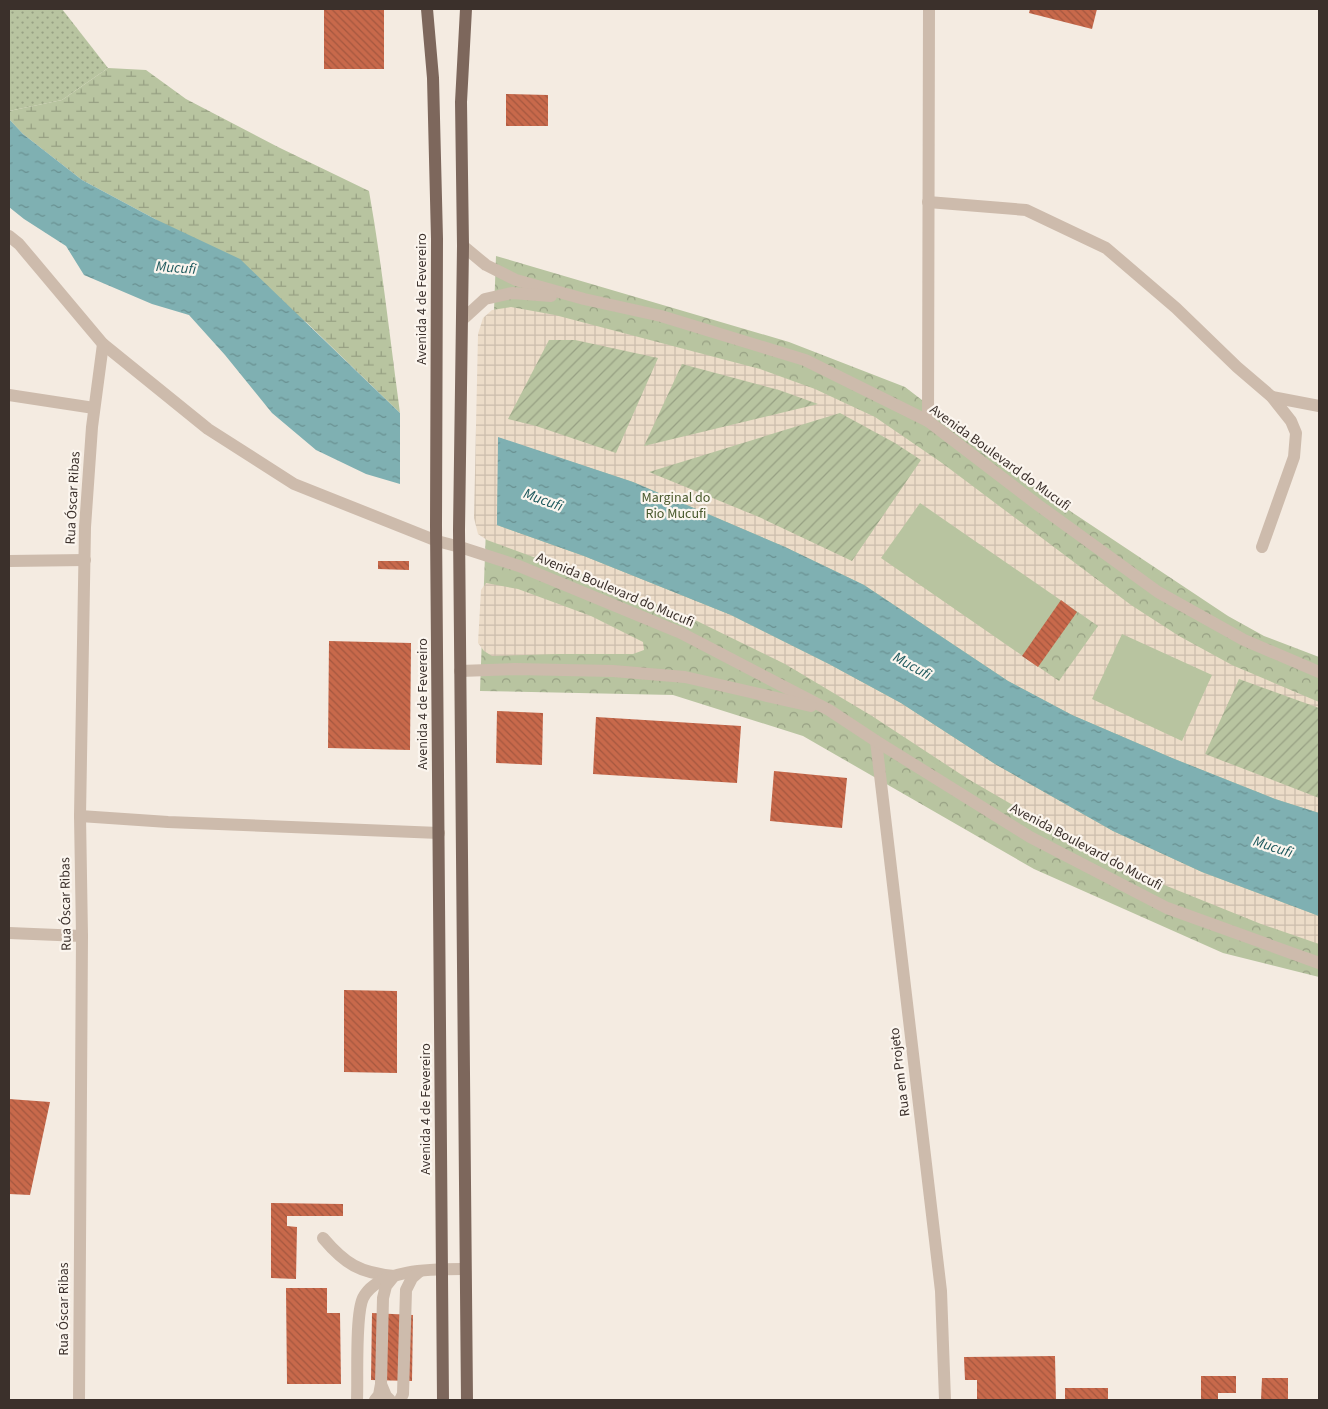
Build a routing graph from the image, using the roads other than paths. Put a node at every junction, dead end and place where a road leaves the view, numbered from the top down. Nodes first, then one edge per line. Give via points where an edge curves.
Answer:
1 (426, 9) edge
2 (466, 9) edge
3 (929, 9) edge
4 (928, 202) junction
5 (9, 236) edge
6 (463, 246) junction
7 (584, 299) junction
8 (462, 320) junction
9 (103, 344) junction
10 (9, 395) edge
11 (1272, 397) junction
12 (1319, 406) edge
13 (94, 408) junction
14 (928, 421) junction
15 (437, 541) junction
16 (460, 547) junction
17 (1262, 547) dead end
18 (85, 560) junction
19 (9, 561) edge
20 (460, 671) junction
21 (1319, 672) edge
22 (829, 710) junction
23 (876, 741) junction
24 (80, 816) junction
25 (439, 833) junction
26 (9, 932) edge
27 (82, 936) junction
28 (1319, 963) edge
29 (323, 1238) dead end
30 (442, 1269) junction
31 (465, 1269) junction
32 (420, 1270) junction
33 (394, 1276) junction
34 (381, 1384) junction
35 (78, 1400) edge
36 (357, 1400) edge
37 (375, 1400) edge
38 (390, 1400) edge
39 (400, 1400) edge
40 (443, 1400) edge
41 (467, 1400) edge
42 (945, 1400) edge

1 - 15 main road, Avenida 4 de Fevereiro via 434,78
2 - 6 main road via 461,102
3 - 4 street
4 - 11 street via 1026,210 1106,248
4 - 14 street
5 - 9 street, Avenida Boulevard do Mucufi
6 - 7 street, Avenida Boulevard do Mucufi via 486,265 516,280
6 - 8 main road
7 - 8 street, Avenida Boulevard do Mucufi via 512,293 485,299
7 - 14 street, Avenida Boulevard do Mucufi via 661,316 805,360
8 - 16 main road
9 - 13 street, Rua Óscar Ribas
9 - 15 street, Avenida Boulevard do Mucufi via 208,429 294,484
10 - 13 street
11 - 12 street
11 - 17 street via 1296,433 1294,458
13 - 18 street, Rua Óscar Ribas
14 - 21 street, Avenida Boulevard do Mucufi via 1158,592 1244,640
15 - 16 street, Avenida Boulevard do Mucufi
15 - 25 main road, Avenida 4 de Fevereiro
16 - 20 main road
16 - 22 street, Avenida Boulevard do Mucufi via 519,566 681,633
18 - 19 street
18 - 24 street, Rua Óscar Ribas
20 - 22 street, Avenida Boulevard do Mucufi via 514,669 685,676
20 - 31 main road
22 - 23 street, Avenida Boulevard do Mucufi
23 - 28 street, Avenida Boulevard do Mucufi via 1030,837 1167,908
23 - 42 street, Rua em Projeto via 941,1291
24 - 25 street
24 - 27 street, Rua Óscar Ribas
25 - 30 main road, Avenida 4 de Fevereiro
26 - 27 street
27 - 35 street, Rua Óscar Ribas
29 - 33 street via 358,1268 373,1274
30 - 31 street
30 - 32 street
30 - 40 main road, Avenida 4 de Fevereiro
31 - 41 main road
32 - 33 street
32 - 39 street via 406,1290 403,1394
33 - 34 street via 386,1286 383,1298
33 - 36 street via 372,1286 363,1297 359,1312
34 - 37 street
34 - 38 street

